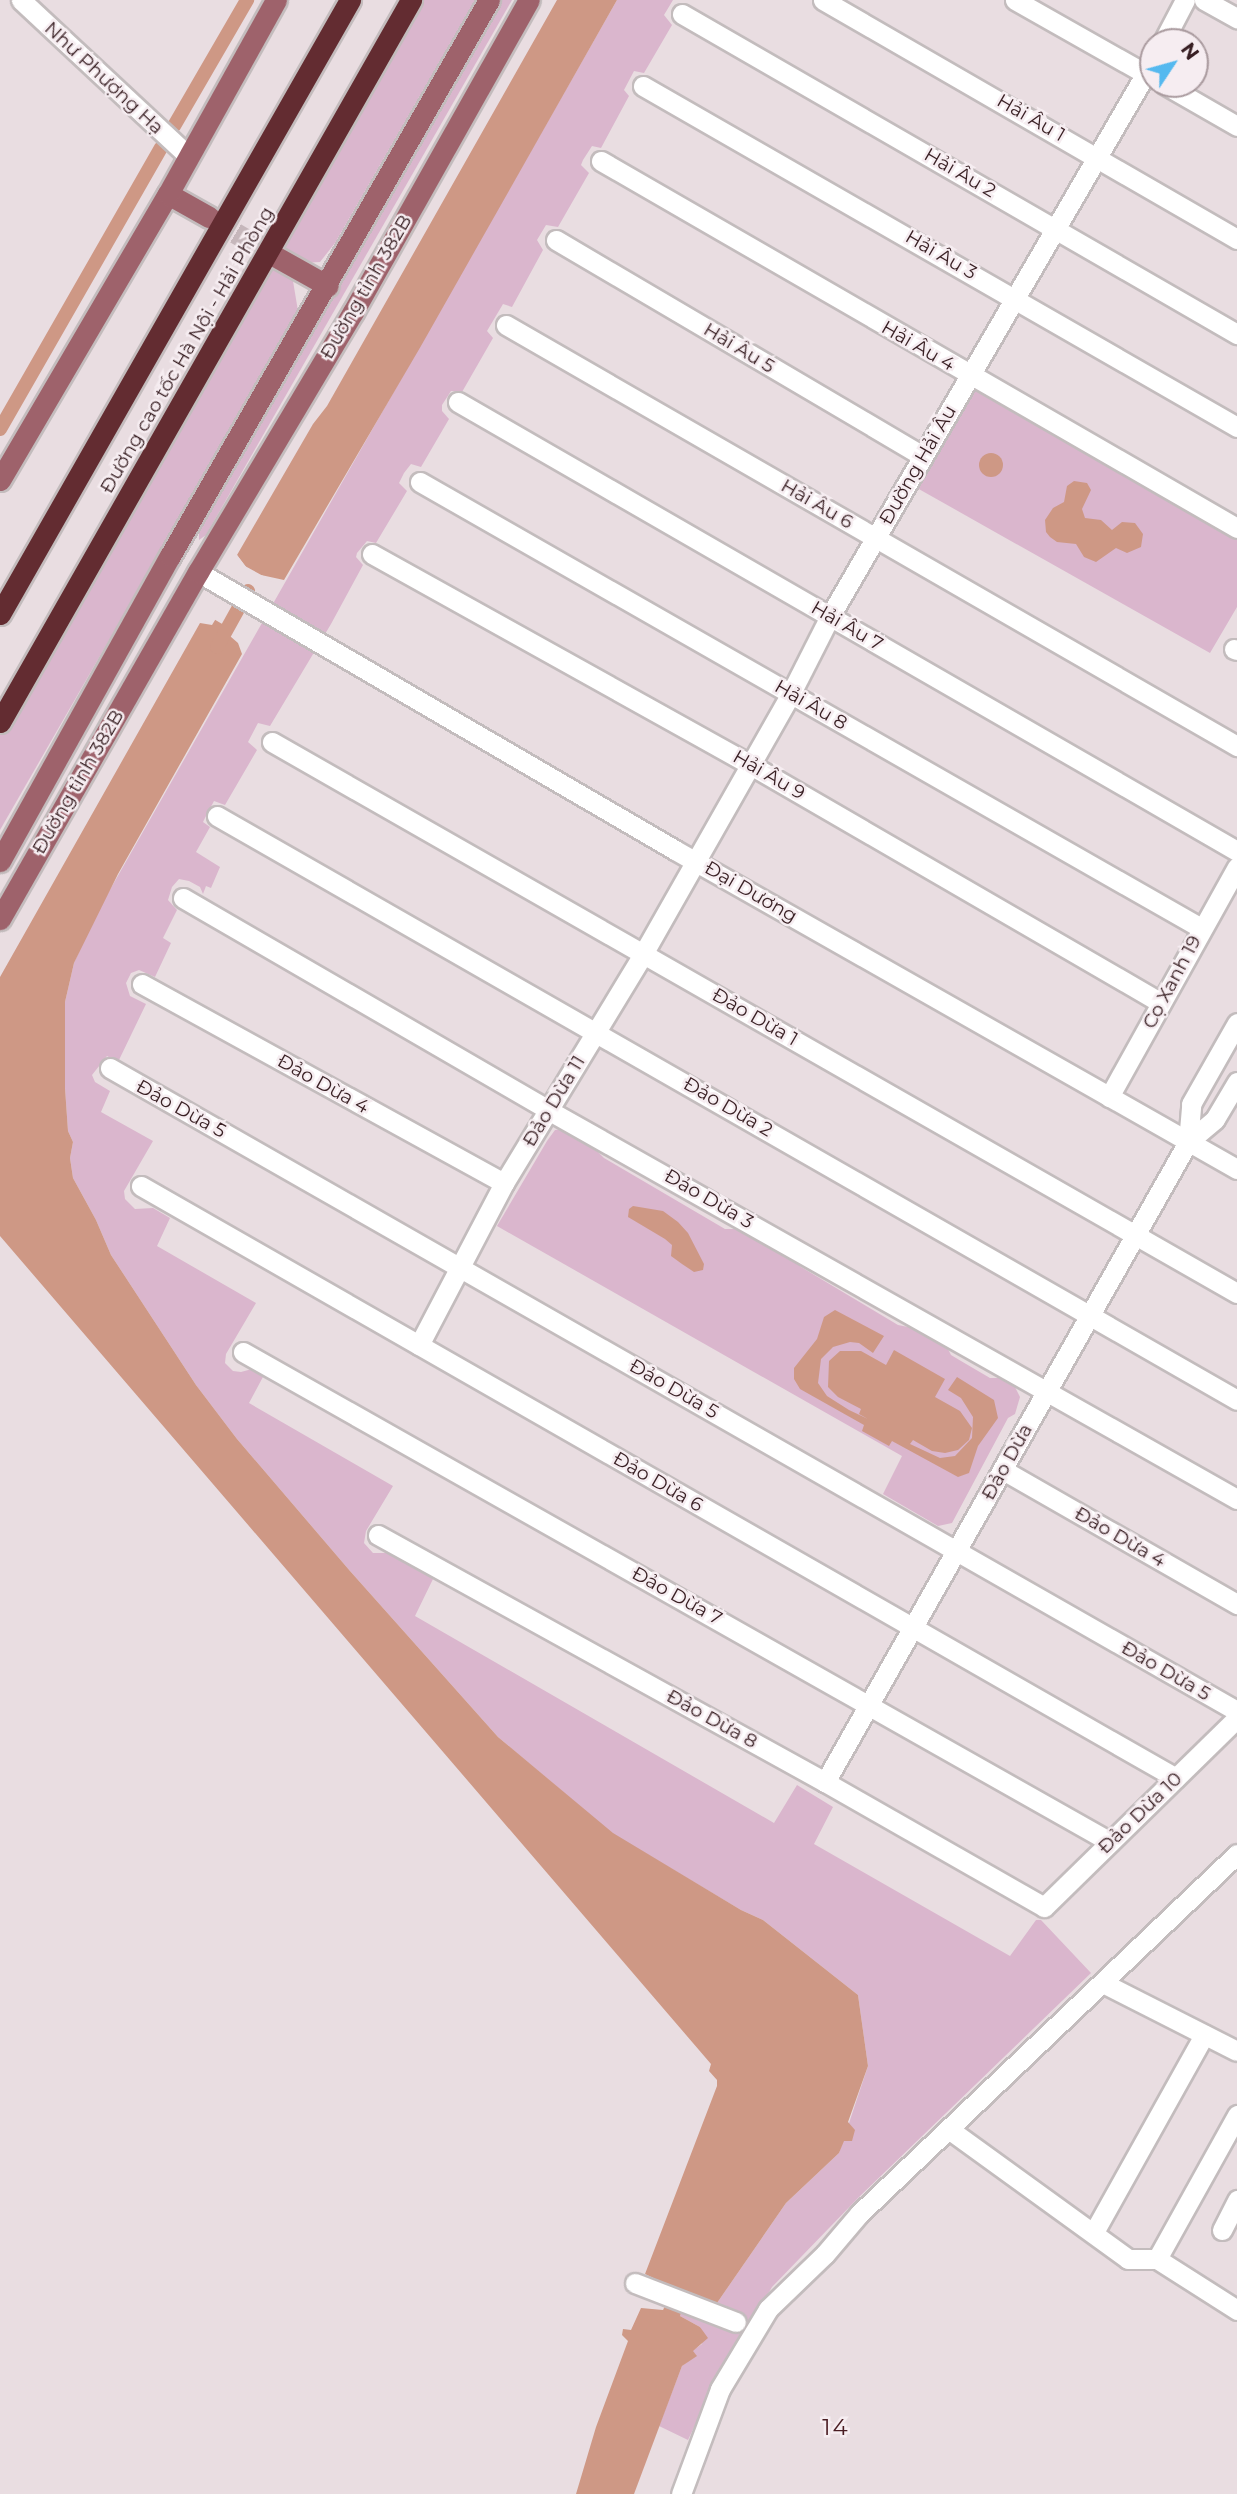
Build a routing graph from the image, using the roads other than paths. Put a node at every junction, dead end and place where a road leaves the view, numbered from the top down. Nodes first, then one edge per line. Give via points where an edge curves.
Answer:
1 (21, 0) edge
2 (276, 0) edge
3 (350, 0) edge
4 (411, 0) edge
5 (489, 0) edge
6 (529, 0) edge
7 (823, 0) edge
8 (1015, 0) edge
9 (1185, 0) edge
10 (1204, 0) edge
11 (682, 13) dead end
12 (1237, 18) edge
13 (1170, 28) edge
14 (1139, 65) edge
15 (643, 86) dead end
16 (1139, 90) edge
17 (1188, 98) edge
18 (1237, 126) edge
19 (187, 155) junction
20 (1098, 156) junction
21 (601, 161) dead end
22 (167, 194) junction
23 (209, 217) tunnel mouth
24 (1055, 227) junction
25 (1237, 239) edge
26 (556, 240) dead end
27 (271, 254) tunnel mouth
28 (328, 286) junction
29 (1016, 298) junction
30 (506, 325) dead end
31 (1237, 334) edge
32 (969, 375) junction
33 (458, 402) dead end
34 (1237, 427) edge
35 (922, 456) junction
36 (0, 480) edge
37 (420, 482) dead end
38 (1237, 528) edge
39 (876, 538) junction
40 (372, 554) dead end
41 (170, 556) junction
42 (198, 572) junction
43 (0, 614) edge
44 (830, 617) junction
45 (790, 693) junction
46 (0, 722) edge
47 (272, 742) dead end
48 (1237, 746) edge
49 (749, 764) junction
50 (217, 816) dead end
51 (1237, 850) edge
52 (0, 861) edge
53 (696, 861) junction
54 (1237, 867) edge
55 (183, 898) dead end
56 (0, 919) edge
57 (1201, 928) junction
58 (643, 954) junction
59 (142, 984) dead end
60 (1161, 1003) junction
61 (1237, 1023) edge
62 (596, 1031) junction
63 (110, 1068) dead end
64 (1237, 1082) edge
65 (1109, 1097) junction
66 (548, 1110) junction
67 (1188, 1142) junction
68 (1237, 1169) edge
69 (504, 1183) junction
70 (141, 1186) dead end
71 (1136, 1234) junction
72 (459, 1265) junction
73 (1237, 1293) edge
74 (1089, 1316) junction
75 (419, 1345) junction
76 (243, 1352) dead end
77 (1047, 1391) junction
78 (1237, 1400) edge
79 (1003, 1470) junction
80 (1237, 1499) edge
81 (378, 1535) dead end
82 (956, 1551) junction
83 (1237, 1604) edge
84 (913, 1628) junction
85 (869, 1704) junction
86 (1237, 1711) edge
87 (1237, 1718) edge
88 (1176, 1778) junction
89 (825, 1782) junction
90 (1110, 1842) junction
91 (1237, 1854) edge
92 (1044, 1907) joint
93 (1103, 1983) junction
94 (1204, 2035) junction
95 (1237, 2051) edge
96 (1237, 2115) edge
97 (950, 2130) junction
98 (1237, 2200) edge
99 (1222, 2230) dead end
100 (1094, 2232) junction
101 (1157, 2259) junction
102 (635, 2283) dead end
103 (1237, 2310) edge
104 (736, 2322) dead end
105 (681, 2494) edge

1 - 19 street, Như Phượng Hạ
2 - 19 main road
3 - 43 highway, Đường cao tốc Hà Nội - Hải Phòng
4 - 46 highway, Đường cao tốc Hà Nội - Hải Phòng
5 - 28 main road, Đường tỉnh 382B
6 - 42 main road, Đường tỉnh 382B
7 - 20 street, Hải Âu 1
8 - 14 street
9 - 13 street
10 - 12 street
11 - 24 street, Hải Âu 2
15 - 29 street, Hải Âu 3
16 - 20 street, Đường Hải Âu
17 - 18 street
19 - 22 main road
20 - 24 street, Đường Hải Âu
20 - 25 street, Hải Âu 1
21 - 32 street, Hải Âu 4
22 - 23 main road
22 - 36 main road
24 - 29 street, Đường Hải Âu
24 - 31 street, Hải Âu 2
26 - 35 street, Hải Âu 5
27 - 28 main road
28 - 41 main road, Đường tỉnh 382B
29 - 32 street, Đường Hải Âu
29 - 34 street, Hải Âu 3
30 - 39 street, Hải Âu 6
32 - 35 street, Đường Hải Âu
32 - 38 street, Hải Âu 4
33 - 44 street, Hải Âu 7
35 - 39 street, Đường Hải Âu
37 - 45 street, Hải Âu 8
39 - 44 street, Đường Hải Âu
39 - 48 street, Hải Âu 6
40 - 49 street, Hải Âu 9
41 - 42 main road
41 - 52 main road, Đường tỉnh 382B
42 - 53 street, Đại Dương
42 - 56 main road, Đường tỉnh 382B
44 - 45 street, Đường Hải Âu
44 - 51 street, Hải Âu 7
45 - 49 street, Đường Hải Âu
45 - 57 street, Hải Âu 8
47 - 58 street, Đảo Dừa 1
49 - 53 street, Đường Hải Âu
49 - 60 street, Hải Âu 9
50 - 62 street, Đảo Dừa 2
53 - 58 street, Đảo Dừa 11
53 - 65 street, Đại Dương
54 - 57 street, Cọ Xanh 19
55 - 66 street, Đảo Dừa 3
57 - 60 street, Cọ Xanh 19
58 - 62 street, Đảo Dừa 11
58 - 71 street, Đảo Dừa 1
59 - 69 street, Đảo Dừa 4
60 - 65 street, Cọ Xanh 19
61 - 67 street via 1191,1104
62 - 66 street, Đảo Dừa 11
62 - 74 street, Đảo Dừa 2
63 - 72 street, Đảo Dừa 5
64 - 67 street via 1215,1119
65 - 67 street, Đại Dương
66 - 69 street, Đảo Dừa 11
66 - 77 street, Đảo Dừa 3
67 - 68 street, Đại Dương
67 - 71 street, Đảo Dừa
69 - 72 street, Đảo Dừa 11
70 - 75 street, Đảo Dừa 6
71 - 73 street, Đảo Dừa 1
71 - 74 street, Đảo Dừa
72 - 75 street, Đảo Dừa 11
72 - 82 street, Đảo Dừa 5
74 - 77 street, Đảo Dừa
74 - 78 street, Đảo Dừa 2
75 - 84 street, Đảo Dừa 6
76 - 85 street, Đảo Dừa 7
77 - 79 street, Đảo Dừa
77 - 80 street, Đảo Dừa 3
79 - 82 street, Đảo Dừa
79 - 83 street, Đảo Dừa 4
81 - 89 street, Đảo Dừa 8
82 - 84 street, Đảo Dừa
82 - 86 street, Đảo Dừa 5
84 - 85 street, Đảo Dừa
84 - 88 street, Đảo Dừa 6
85 - 89 street, Đảo Dừa
85 - 90 street, Đảo Dừa 7
87 - 88 street, Đảo Dừa 10
88 - 90 street, Đảo Dừa 10
89 - 92 street, Đảo Dừa 8
90 - 92 street, Đảo Dừa 10
91 - 93 street
93 - 94 street
93 - 97 street
94 - 95 street
94 - 100 street
96 - 101 street
97 - 100 street
97 - 105 street via 859,2214 768,2309 720,2389
98 - 99 street
100 - 101 street via 1128,2259
101 - 103 street
102 - 104 street

